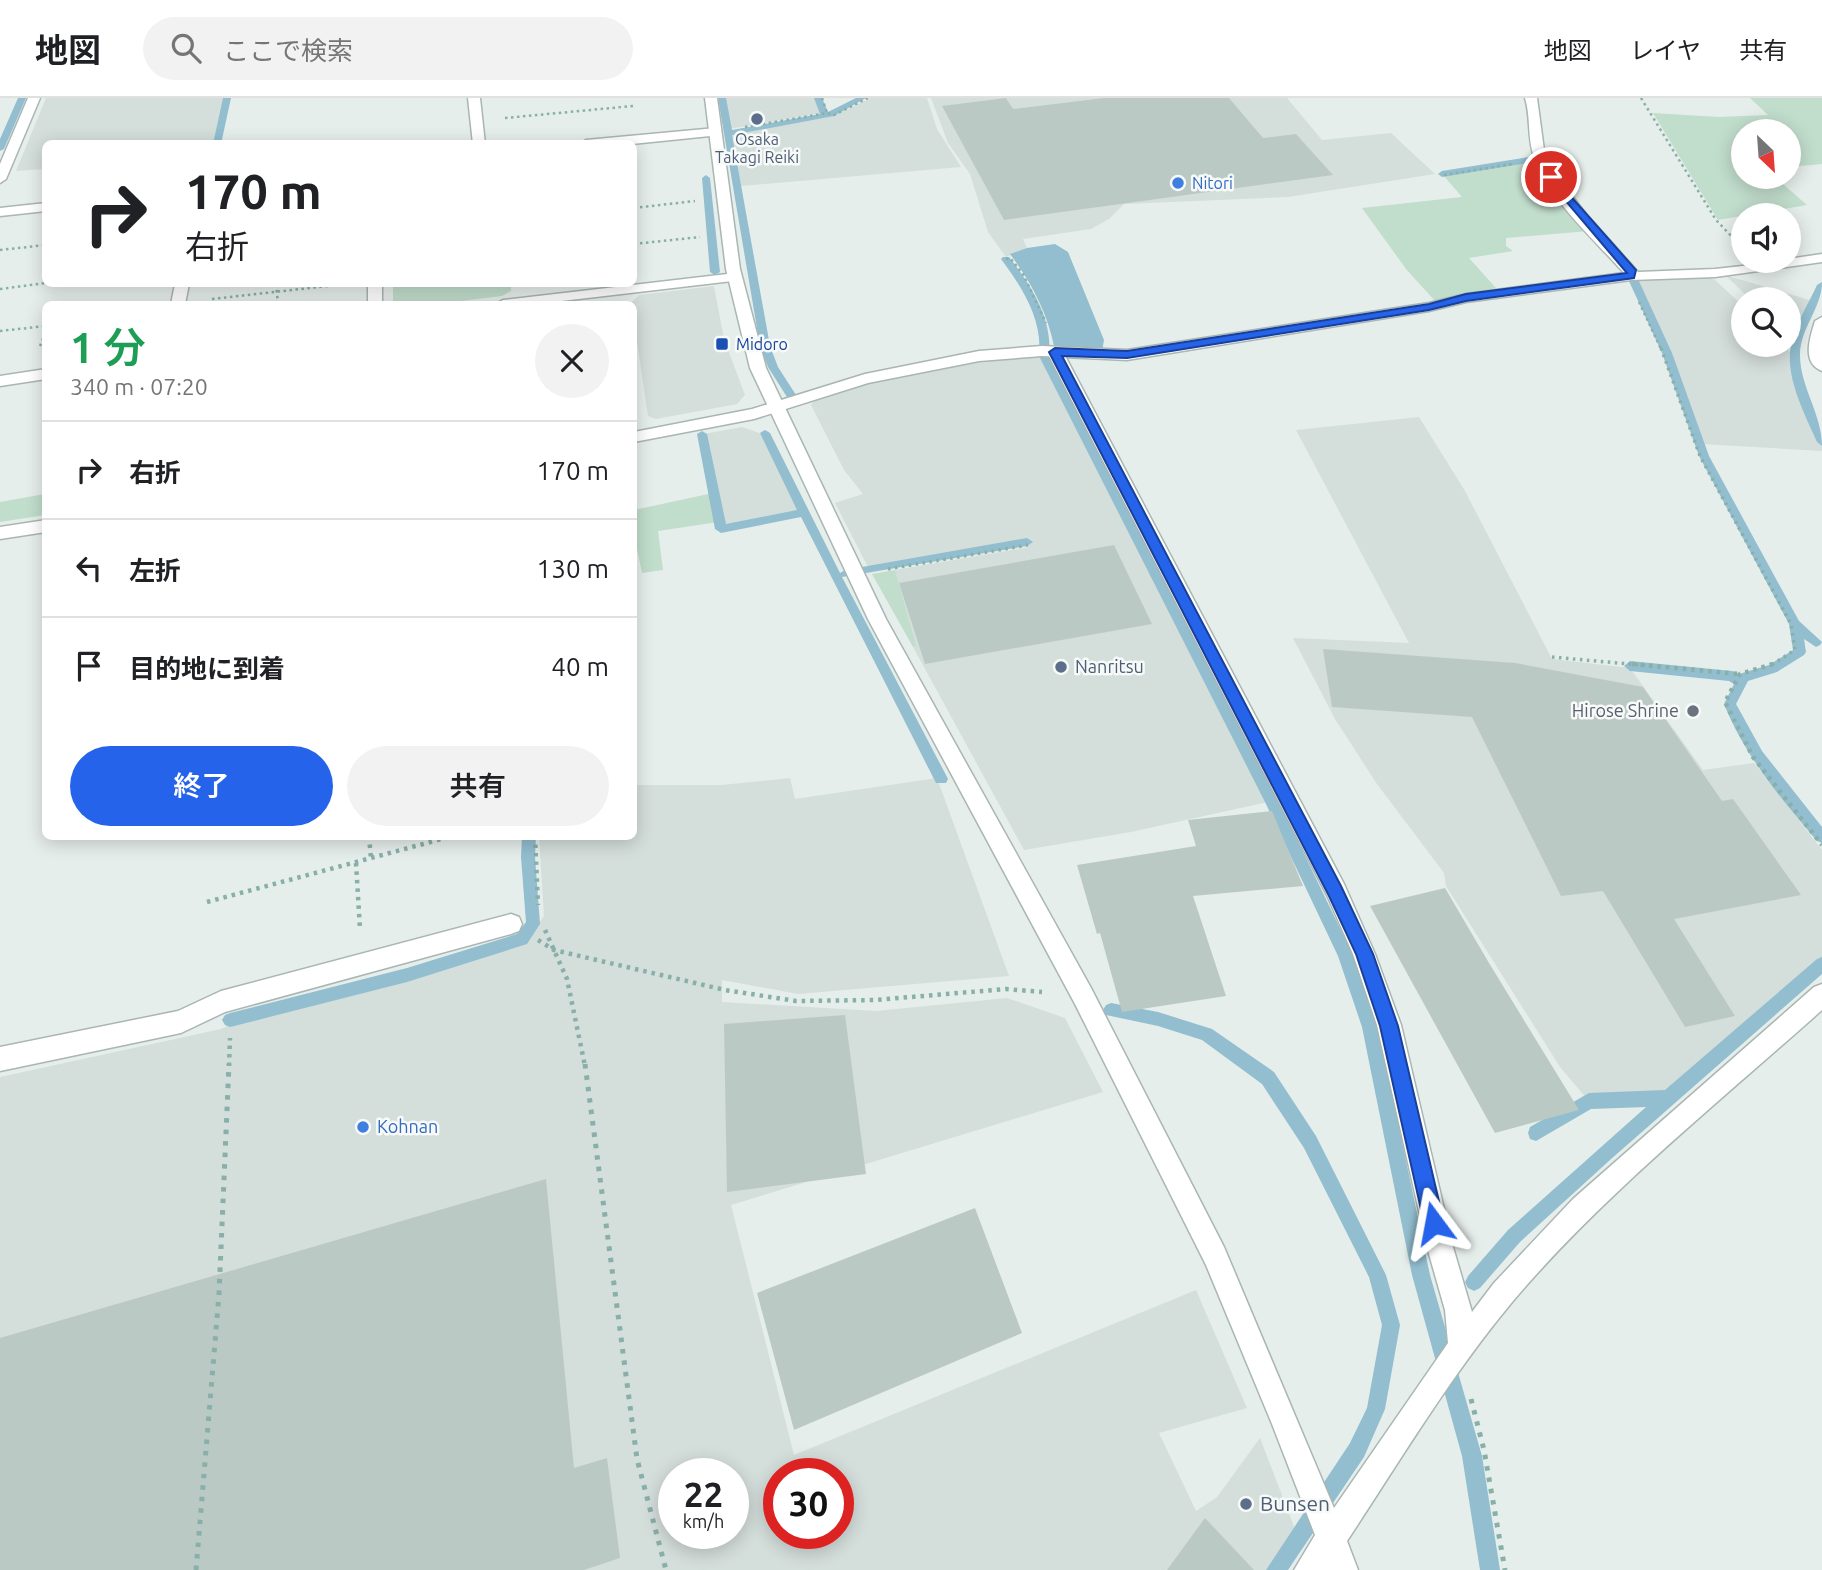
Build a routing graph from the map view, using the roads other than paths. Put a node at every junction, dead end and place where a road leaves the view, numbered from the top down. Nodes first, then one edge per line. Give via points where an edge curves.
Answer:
1 (34, 98) edge
2 (474, 98) edge
3 (711, 98) edge
4 (1531, 98) edge
5 (716, 132) junction
6 (479, 140) edge
7 (629, 140) edge
8 (0, 179) edge
9 (42, 207) edge
10 (0, 212) edge
11 (1822, 258) edge
12 (1631, 276) junction
13 (736, 277) junction
14 (541, 301) edge
15 (1822, 321) edge
16 (1055, 352) junction
17 (1822, 366) edge
18 (42, 375) edge
19 (0, 380) edge
20 (775, 407) junction
21 (637, 436) edge
22 (42, 527) edge
23 (0, 533) edge
24 (511, 923) road end
25 (1822, 995) edge
26 (0, 1059) edge
27 (1453, 1360) junction
28 (1330, 1536) junction
29 (1309, 1570) edge
30 (1343, 1570) edge

1 - 8 street
2 - 6 street
3 - 5 street
4 - 12 street via 1540,158
5 - 7 street
5 - 13 street
9 - 10 street
11 - 12 street via 1715,273
12 - 16 street via 1466,298 1127,355
13 - 14 street
13 - 20 street via 748,339
15 - 17 street via 1814,347
16 - 20 street via 946,362 865,379
16 - 27 street via 1336,891 1364,954 1389,1026 1458,1310
18 - 19 street
20 - 21 street
20 - 28 street via 855,575 1083,996 1215,1256
22 - 23 street
24 - 26 street via 221,1002 181,1022
25 - 27 street via 1582,1208 1503,1292
27 - 28 street
28 - 29 street
28 - 30 street

